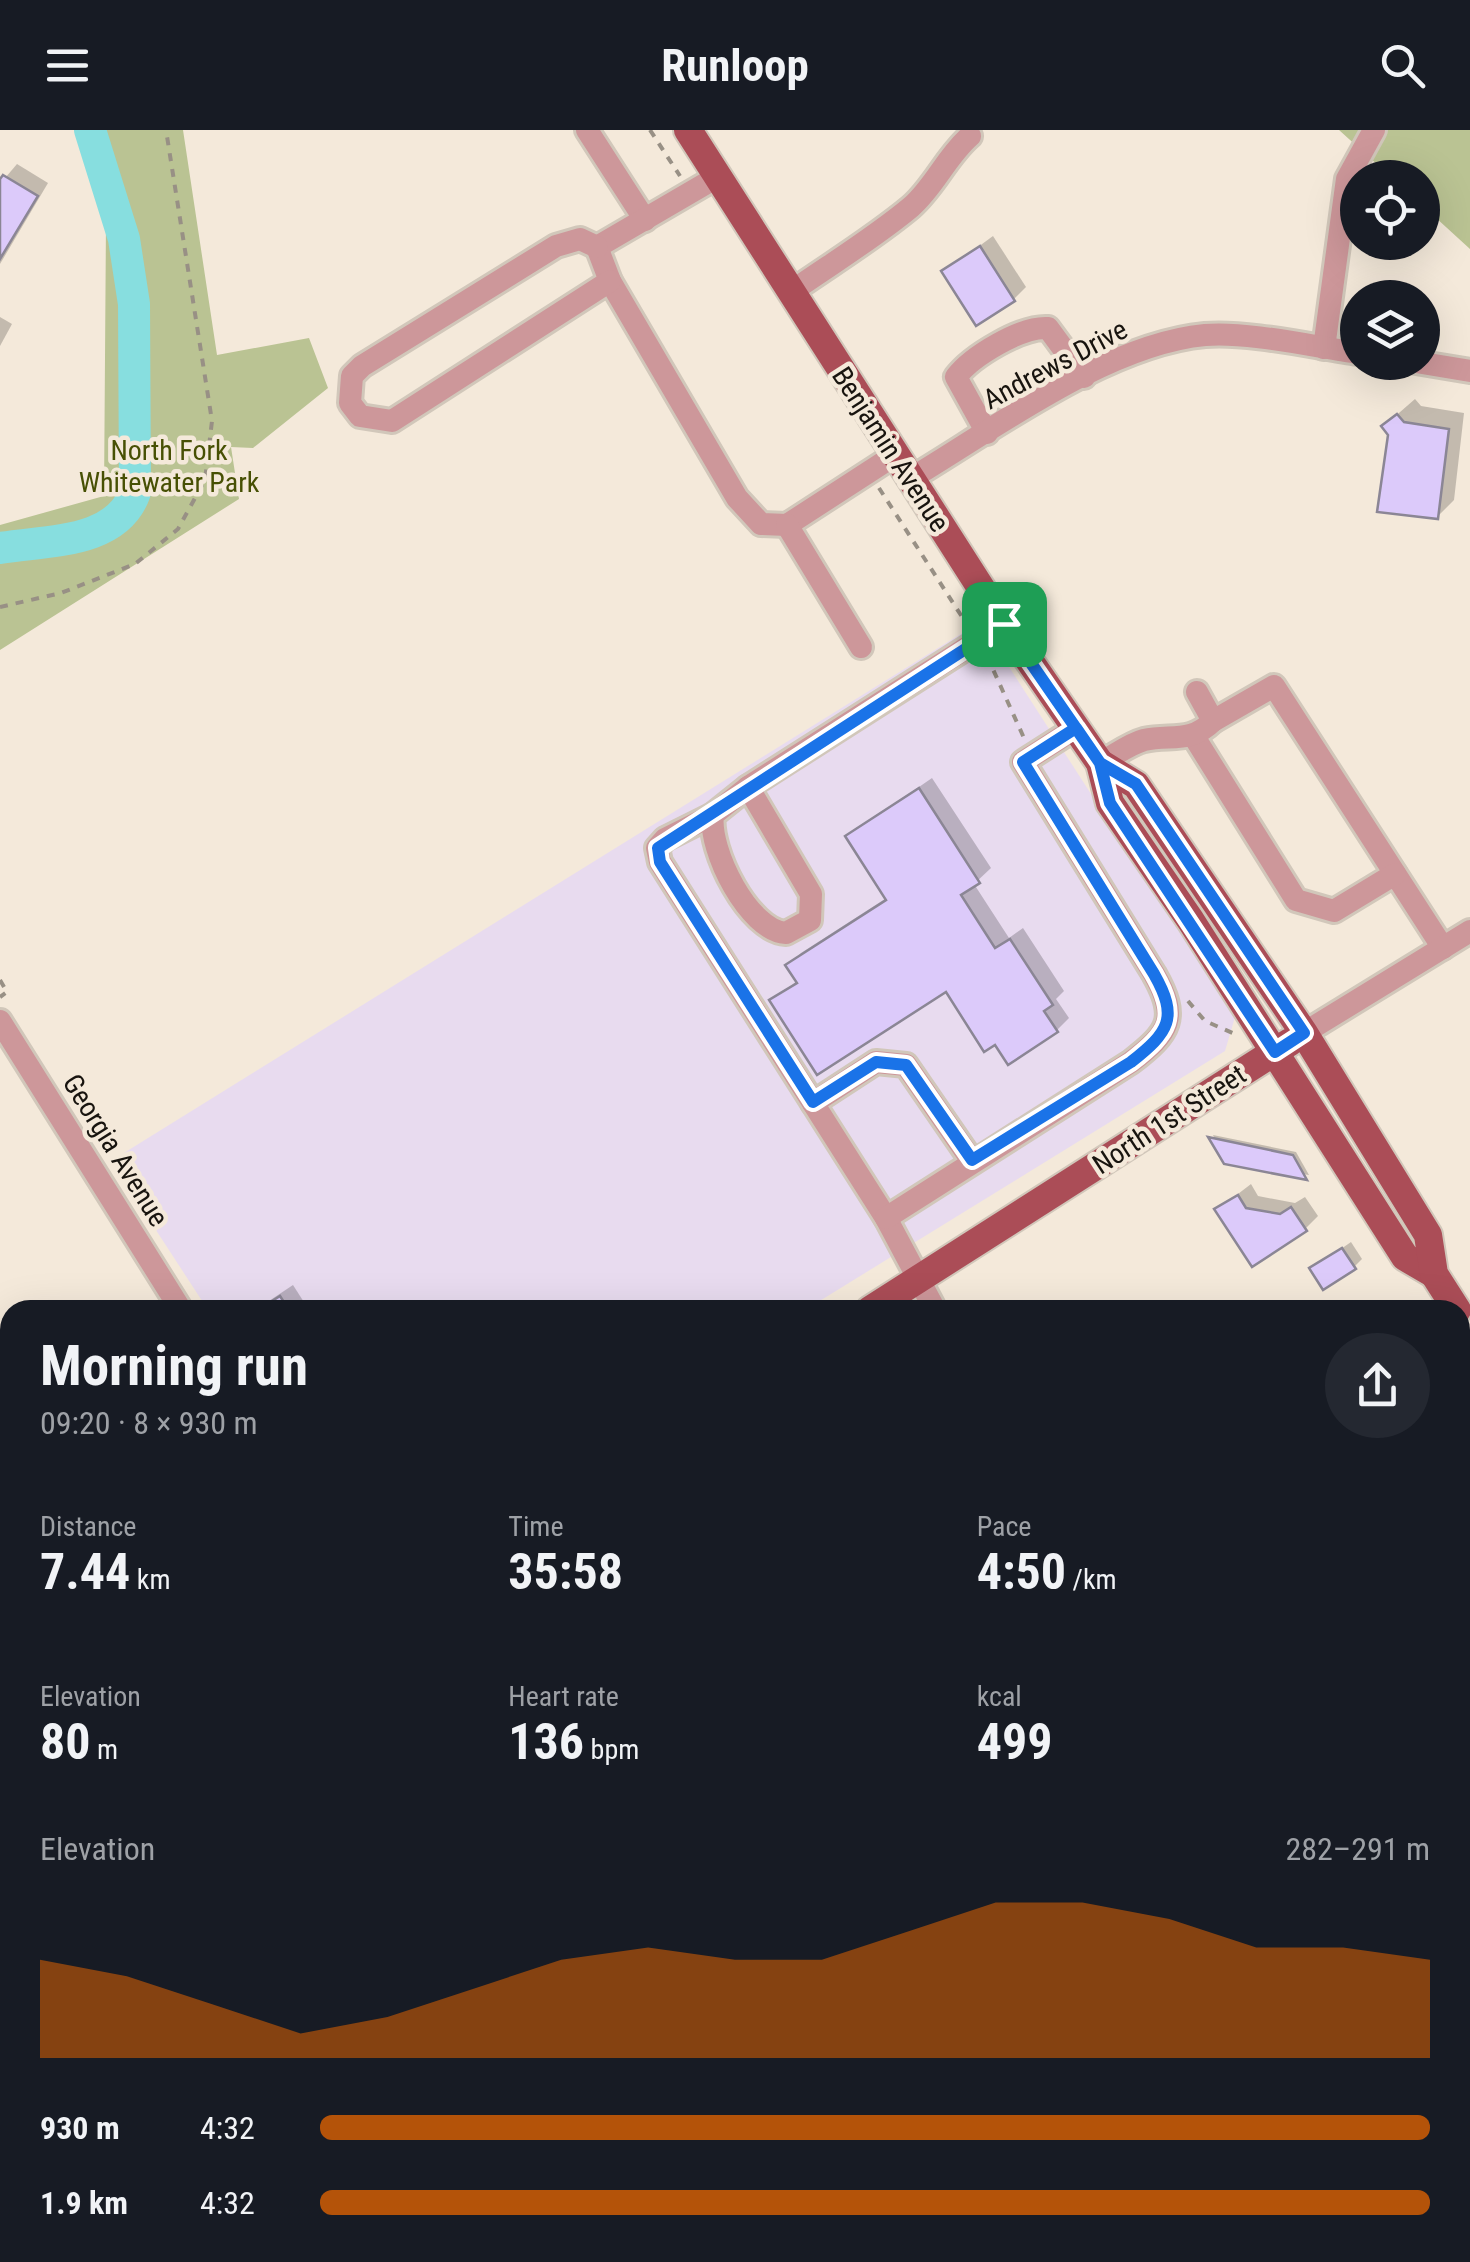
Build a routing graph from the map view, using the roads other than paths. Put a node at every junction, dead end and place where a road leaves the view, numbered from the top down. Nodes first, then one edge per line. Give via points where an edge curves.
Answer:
1 (587, 130) edge
2 (688, 130) edge
3 (1374, 130) edge
4 (970, 136) dead end
5 (718, 177) junction
6 (645, 220) junction
7 (597, 247) junction
8 (610, 281) junction
9 (791, 292) junction
10 (1324, 348) junction
11 (1340, 351) edge
12 (1440, 366) edge
13 (1470, 371) edge
14 (1084, 376) junction
15 (987, 433) junction
16 (894, 454) junction
17 (910, 480) junction
18 (786, 526) junction
19 (1004, 624) junction
20 (860, 647) dead end
21 (1197, 692) dead end
22 (1213, 721) junction
23 (1076, 728) junction
24 (1193, 735) junction
25 (1100, 763) junction
26 (748, 787) junction
27 (713, 815) junction
28 (1396, 874) junction
29 (1470, 931) edge
30 (1443, 948) junction
31 (0, 1022) edge
32 (1304, 1033) junction
33 (1275, 1052) junction
34 (813, 1102) junction
35 (972, 1160) junction
36 (886, 1218) junction
37 (1434, 1274) junction
38 (916, 1280) junction
39 (173, 1300) edge
40 (885, 1300) edge
41 (929, 1300) edge
42 (1450, 1300) edge

1 - 6 street
2 - 5 main road, Benjamin Avenue
3 - 10 street via 1347,180
4 - 9 street via 910,207
5 - 6 street
5 - 9 main road, Benjamin Avenue
6 - 7 street
7 - 8 street
7 - 8 street via 580,239 556,246 362,366 348,388 350,403 360,416 392,420
8 - 18 street via 744,508 761,524
9 - 16 main road, Benjamin Avenue
10 - 11 street, Andrews Drive
10 - 14 street, Andrews Drive via 1208,334 1125,354
12 - 13 street
14 - 15 street, Andrews Drive
14 - 15 street via 1048,328 1012,339 956,377
15 - 17 street, Andrews Drive
16 - 17 main road, Benjamin Avenue
16 - 18 street
17 - 19 main road, Benjamin Avenue
18 - 20 street
19 - 23 main road, Benjamin Avenue
19 - 26 street
21 - 22 street
22 - 24 street
22 - 28 street via 1274,686
23 - 25 main road, Benjamin Avenue
23 - 35 street via 1023,762 1169,999 1171,1016 1153,1045 1131,1062
24 - 25 street via 1148,739
24 - 28 street via 1296,900 1334,911
25 - 32 main road, Benjamin Avenue via 1136,784
25 - 33 main road, Benjamin Avenue via 1110,803
26 - 27 street
26 - 27 street via 811,894 810,920 786,933 765,926 721,865 712,845
27 - 34 street via 665,839 660,862
28 - 30 street
29 - 30 street, North 1st Street
30 - 32 street, North 1st Street
31 - 39 street, Georgia Avenue
32 - 33 main road, North 1st Street
32 - 37 main road, Benjamin Avenue via 1428,1235
33 - 37 main road, Benjamin Avenue via 1405,1257
33 - 38 main road, North 1st Street
34 - 35 street via 876,1062 906,1065
34 - 36 street
35 - 36 street
36 - 38 street
37 - 42 main road
38 - 40 main road, North 1st Street
38 - 41 street

